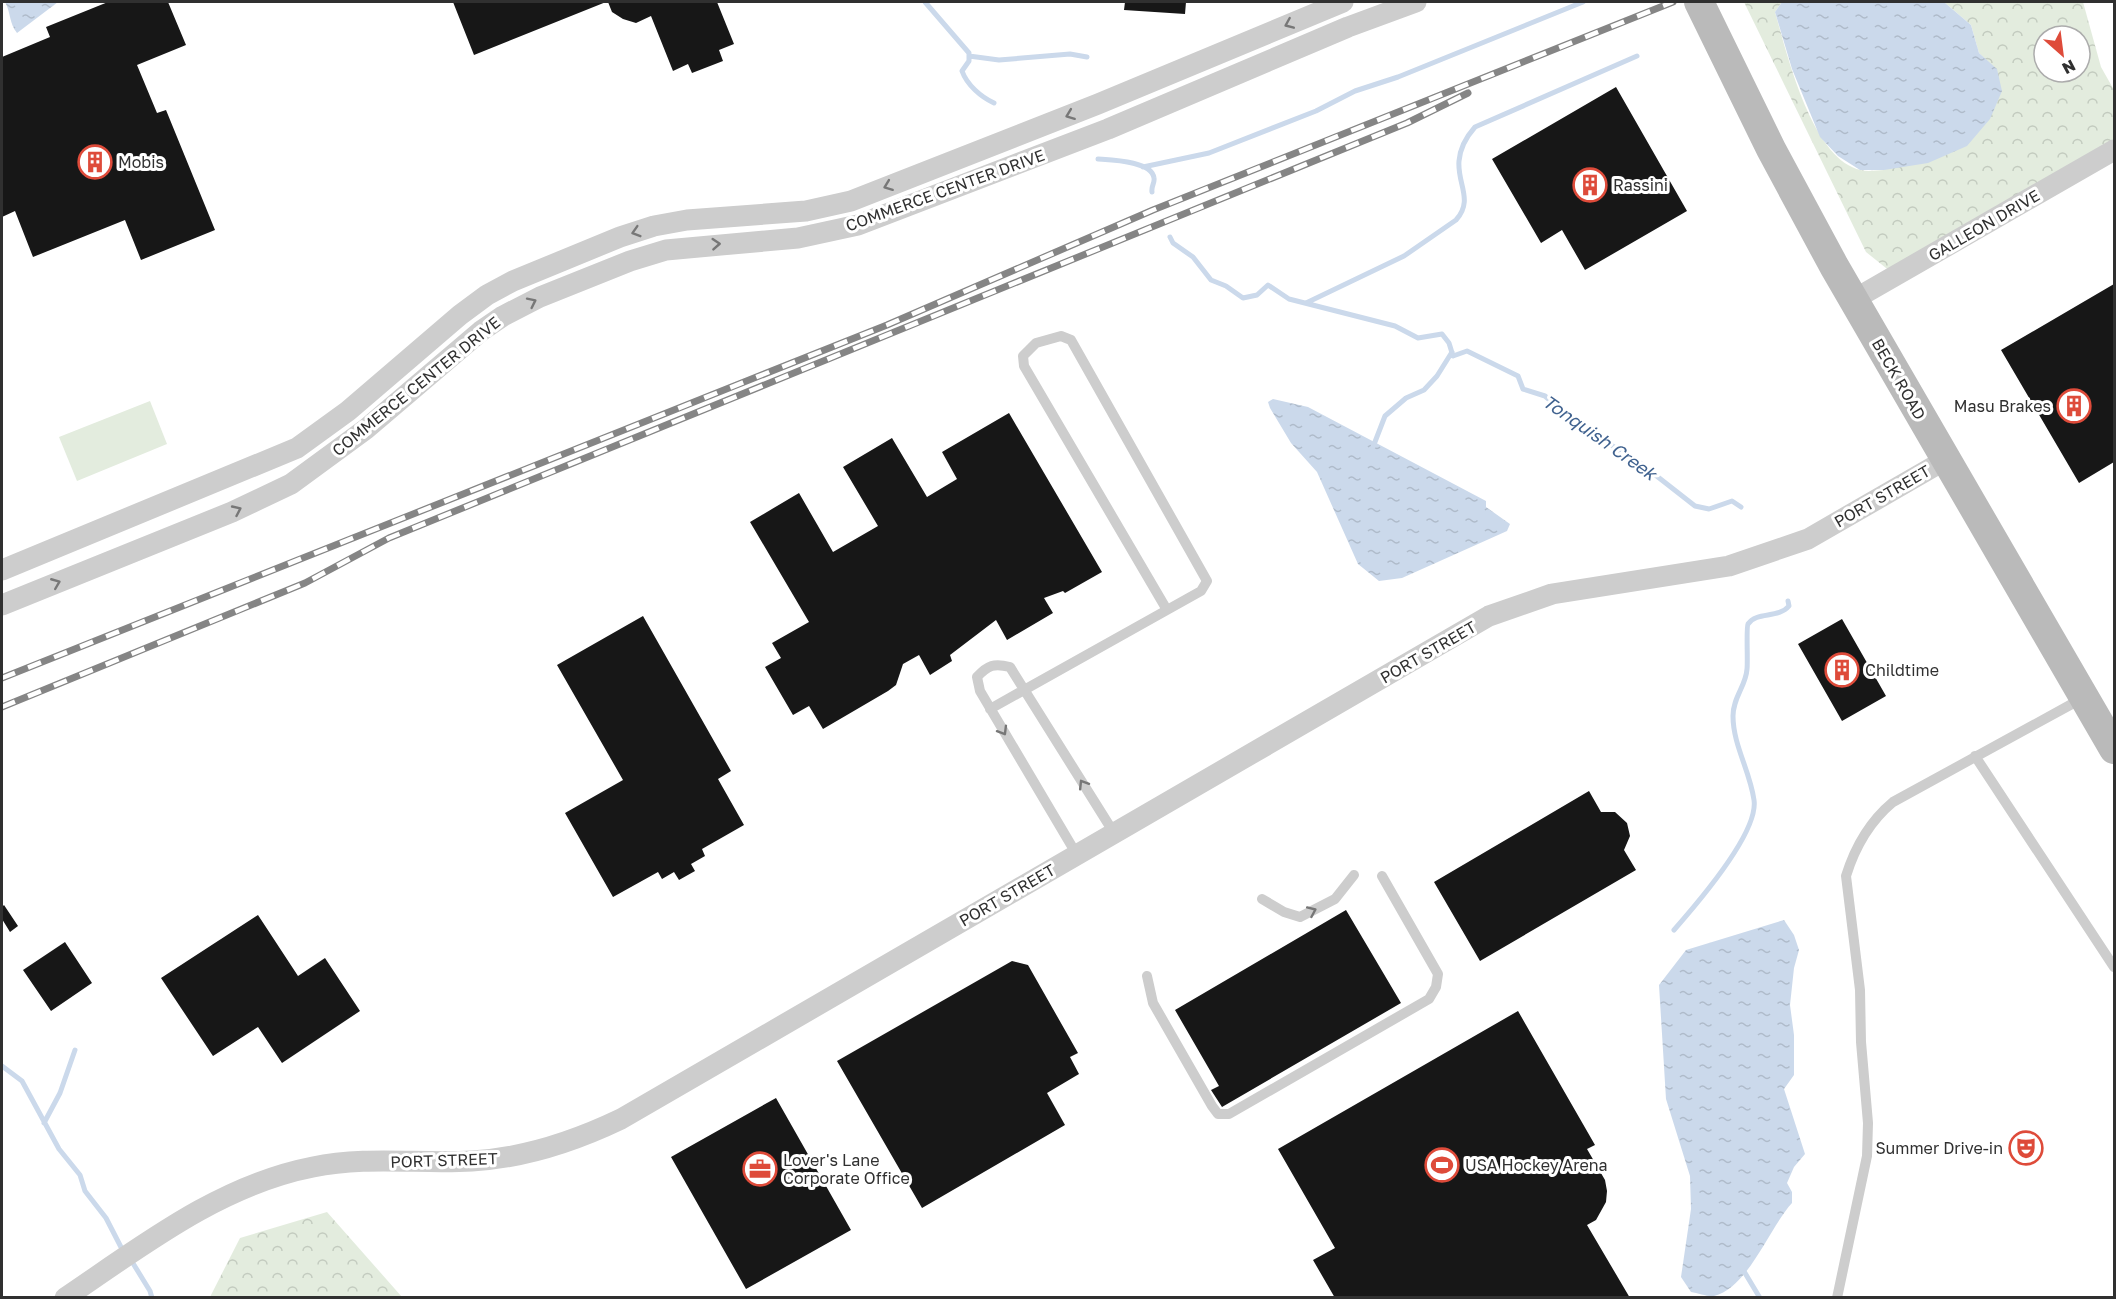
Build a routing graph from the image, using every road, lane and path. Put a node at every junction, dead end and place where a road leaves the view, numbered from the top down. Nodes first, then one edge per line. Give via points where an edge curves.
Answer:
1 (1343, 2) edge
2 (1416, 2) edge
3 (1699, 2) edge
4 (1098, 104) junction
5 (1108, 129) junction
6 (2115, 150) edge
7 (1853, 300) junction
8 (1945, 460) junction
9 (2, 570) edge
10 (2, 605) edge
11 (1167, 610) junction
12 (1024, 690) junction
13 (2084, 697) junction
14 (990, 710) junction
15 (2115, 749) edge
16 (1975, 756) junction
17 (1114, 834) junction
18 (1077, 855) junction
19 (1354, 876) dead end
20 (1382, 876) dead end
21 (1262, 899) dead end
22 (2115, 967) edge
23 (1148, 976) dead end
24 (65, 1298) edge
25 (1837, 1298) edge

1 -> 4 street, COMMERCE CENTER DRIVE
2 - 5 street, COMMERCE CENTER DRIVE
3 - 7 main road, BECK ROAD via 1771,149
4 - 5 street
4 -> 9 street, COMMERCE CENTER DRIVE via 851,201 806,211 654,226 513,281 487,294 348,411 297,448
10 -> 5 street, COMMERCE CENTER DRIVE via 232,512 291,484 366,429 481,331 540,297 666,250 798,238 858,225
6 - 7 street, GALLEON DRIVE
7 - 8 main road, BECK ROAD
8 - 13 main road, BECK ROAD
8 - 17 street, PORT STREET via 1808,539 1729,566 1552,594 1489,616
11 - 11 lane via 1024,366 1023,356 1036,344 1061,336 1071,340 1208,581 1201,591
11 - 12 lane
12 - 14 lane
12 - 14 lane via 1010,667 996,663 986,667 977,677
17 -> 12 lane
13 - 15 main road, BECK ROAD
13 - 16 lane
14 -> 18 lane
16 - 22 lane
16 - 25 lane via 1907,792 1879,814 1862,838 1846,876 1860,990 1868,1134 1867,1156
17 - 18 street, PORT STREET
18 - 24 street, PORT STREET via 590,1134 558,1146 498,1159 347,1162 284,1173 203,1208
21 -> 19 lane via 1299,917 1335,899
20 - 23 lane via 1438,974 1429,999 1229,1114 1218,1114 1212,1106 1153,1003

